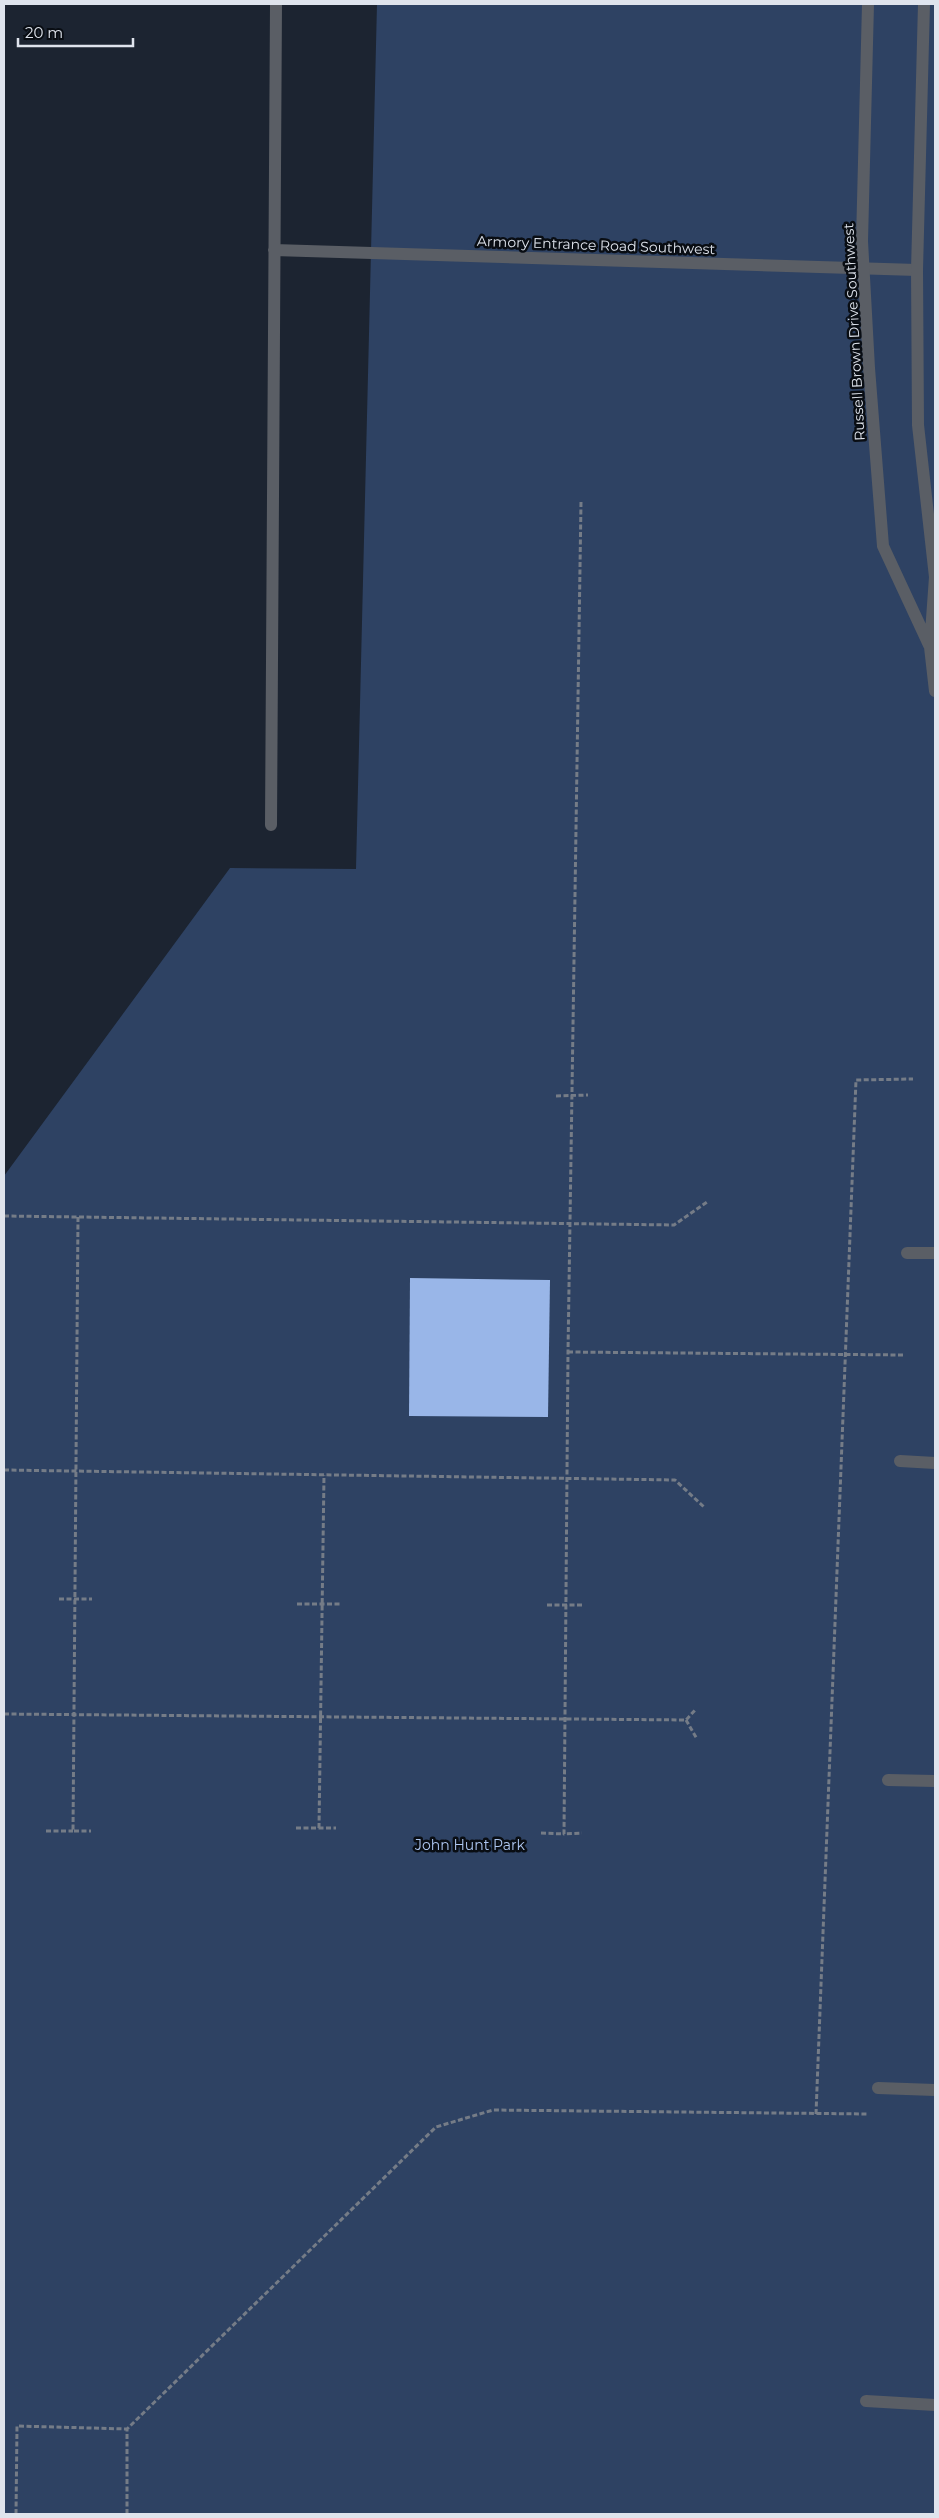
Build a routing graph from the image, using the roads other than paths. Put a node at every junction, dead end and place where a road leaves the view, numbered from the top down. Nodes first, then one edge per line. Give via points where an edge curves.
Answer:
1 (276, 4) edge
2 (868, 4) edge
3 (924, 4) edge
4 (274, 250) junction
5 (864, 268) junction
6 (917, 270) junction
7 (930, 647) junction
8 (935, 691) edge
9 (271, 825) dead end
10 (907, 1253) dead end
11 (935, 1253) edge
12 (900, 1461) dead end
13 (935, 1462) edge
14 (888, 1780) dead end
15 (935, 1781) edge
16 (878, 2088) dead end
17 (935, 2090) edge
18 (866, 2401) dead end
19 (935, 2405) edge

1 - 4 street
2 - 5 street, Russell Brown Drive Southwest
3 - 6 street, Russell Brown Drive Southwest
4 - 5 street, Armory Entrance Road Southwest
4 - 9 street
5 - 6 street, Armory Entrance Road Southwest
5 - 7 street, Russell Brown Drive Southwest via 883,546
6 - 7 street, Russell Brown Drive Southwest via 918,426 935,577
7 - 8 street, Russell Brown Drive Southwest
10 - 11 street
12 - 13 street
14 - 15 street
16 - 17 street
18 - 19 street

